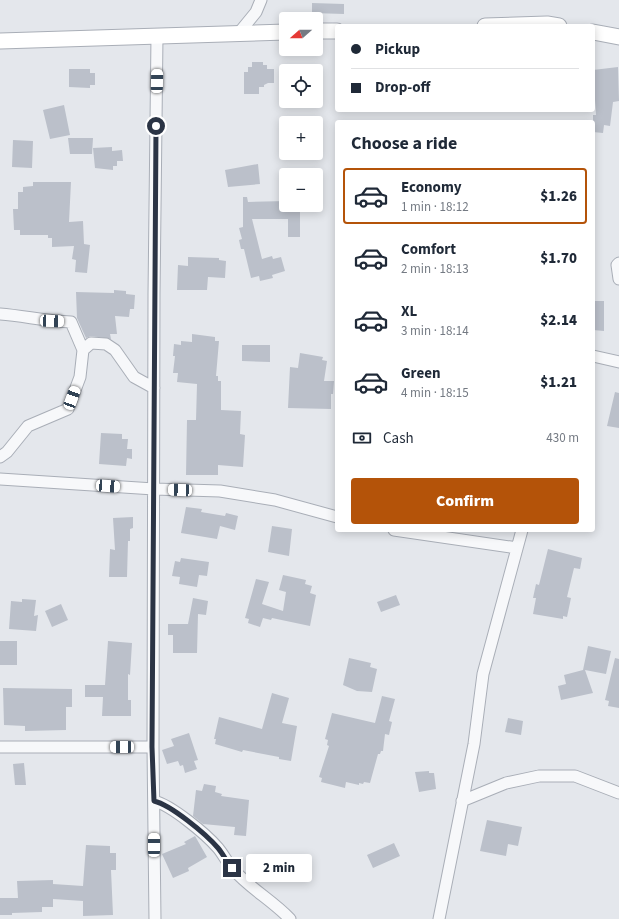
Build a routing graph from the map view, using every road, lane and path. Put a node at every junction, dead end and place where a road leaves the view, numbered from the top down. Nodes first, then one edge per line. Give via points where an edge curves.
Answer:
1 (262, 0) edge
2 (323, 31) edge
3 (335, 31) edge
4 (279, 32) edge
5 (595, 32) edge
6 (238, 34) junction
7 (157, 36) junction
8 (619, 37) edge
9 (0, 41) edge
10 (619, 263) edge
11 (619, 279) edge
12 (0, 314) edge
13 (83, 350) junction
14 (595, 356) edge
15 (619, 362) edge
16 (154, 388) junction
17 (0, 457) edge
18 (0, 479) edge
19 (154, 489) junction
20 (335, 516) edge
21 (408, 532) edge
22 (521, 532) edge
23 (517, 548) junction
24 (0, 747) edge
25 (152, 747) junction
26 (619, 793) edge
27 (154, 801) junction
28 (462, 801) junction
29 (155, 919) edge
30 (290, 919) edge
31 (439, 919) edge

1 - 6 street via 256,12
2 - 3 street
4 - 6 street
5 - 8 street
6 - 7 street
7 - 9 street
7 - 16 street
10 - 11 street
12 - 13 street via 72,322
13 - 16 street via 91,343 106,344 115,350 134,378
13 - 17 street via 80,376 68,409 28,426
14 - 15 street
16 - 19 street
18 - 19 street
19 - 20 street via 220,491 275,500
19 - 25 street
21 - 23 street
22 - 23 street
23 - 28 street via 483,674 474,744
24 - 25 street
25 - 27 street
26 - 28 street via 575,776 539,776 506,783
27 - 29 street
27 - 30 street via 165,803 218,847 232,868 254,889 276,904
28 - 31 street

